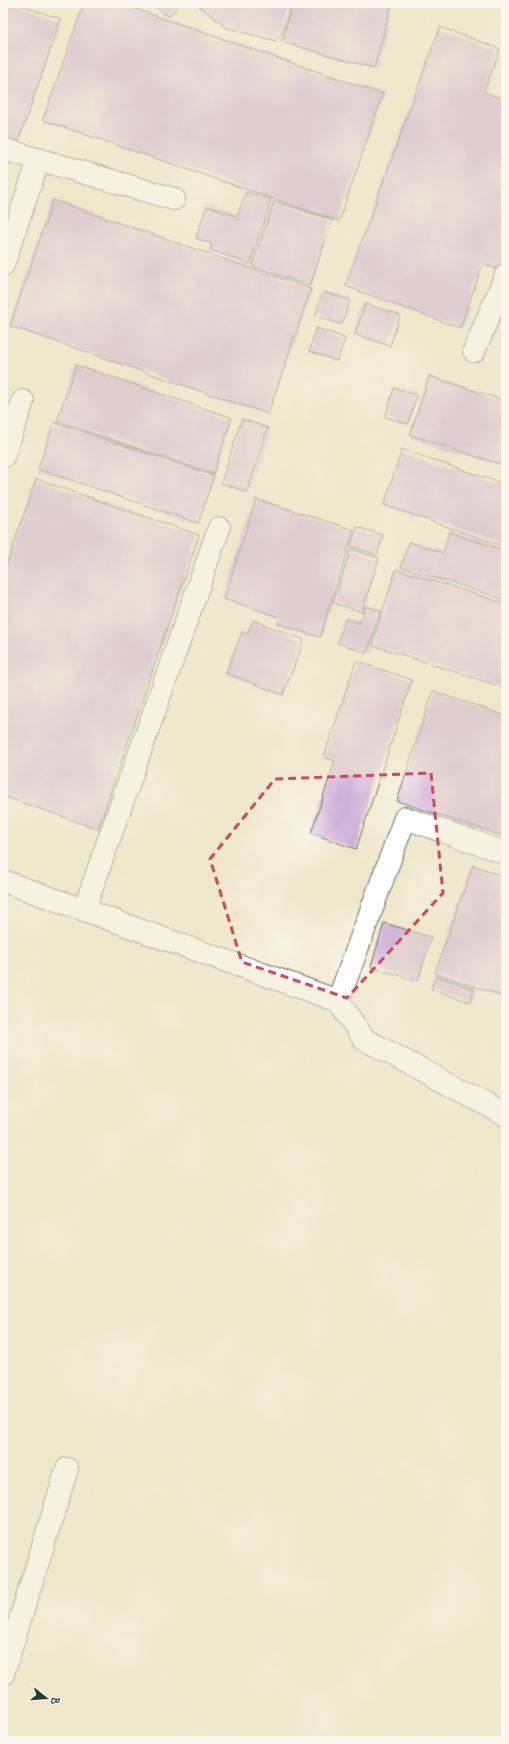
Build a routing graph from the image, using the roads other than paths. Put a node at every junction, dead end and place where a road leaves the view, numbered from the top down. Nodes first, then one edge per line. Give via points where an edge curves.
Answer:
1 (3, 148) edge
2 (39, 159) junction
3 (174, 199) dead end
4 (3, 264) edge
5 (506, 275) edge
6 (474, 351) dead end
7 (22, 401) dead end
8 (3, 457) edge
9 (219, 528) dead end
10 (506, 853) edge
11 (3, 882) edge
12 (84, 910) junction
13 (338, 1001) junction
14 (506, 1115) edge
15 (67, 1469) dead end
16 (3, 1674) edge

1 - 2 street
2 - 3 street
2 - 4 street
5 - 6 street
7 - 8 street
9 - 12 street
10 - 13 street via 405,818
11 - 12 street
12 - 13 street
13 - 14 street via 364,1039
15 - 16 street

